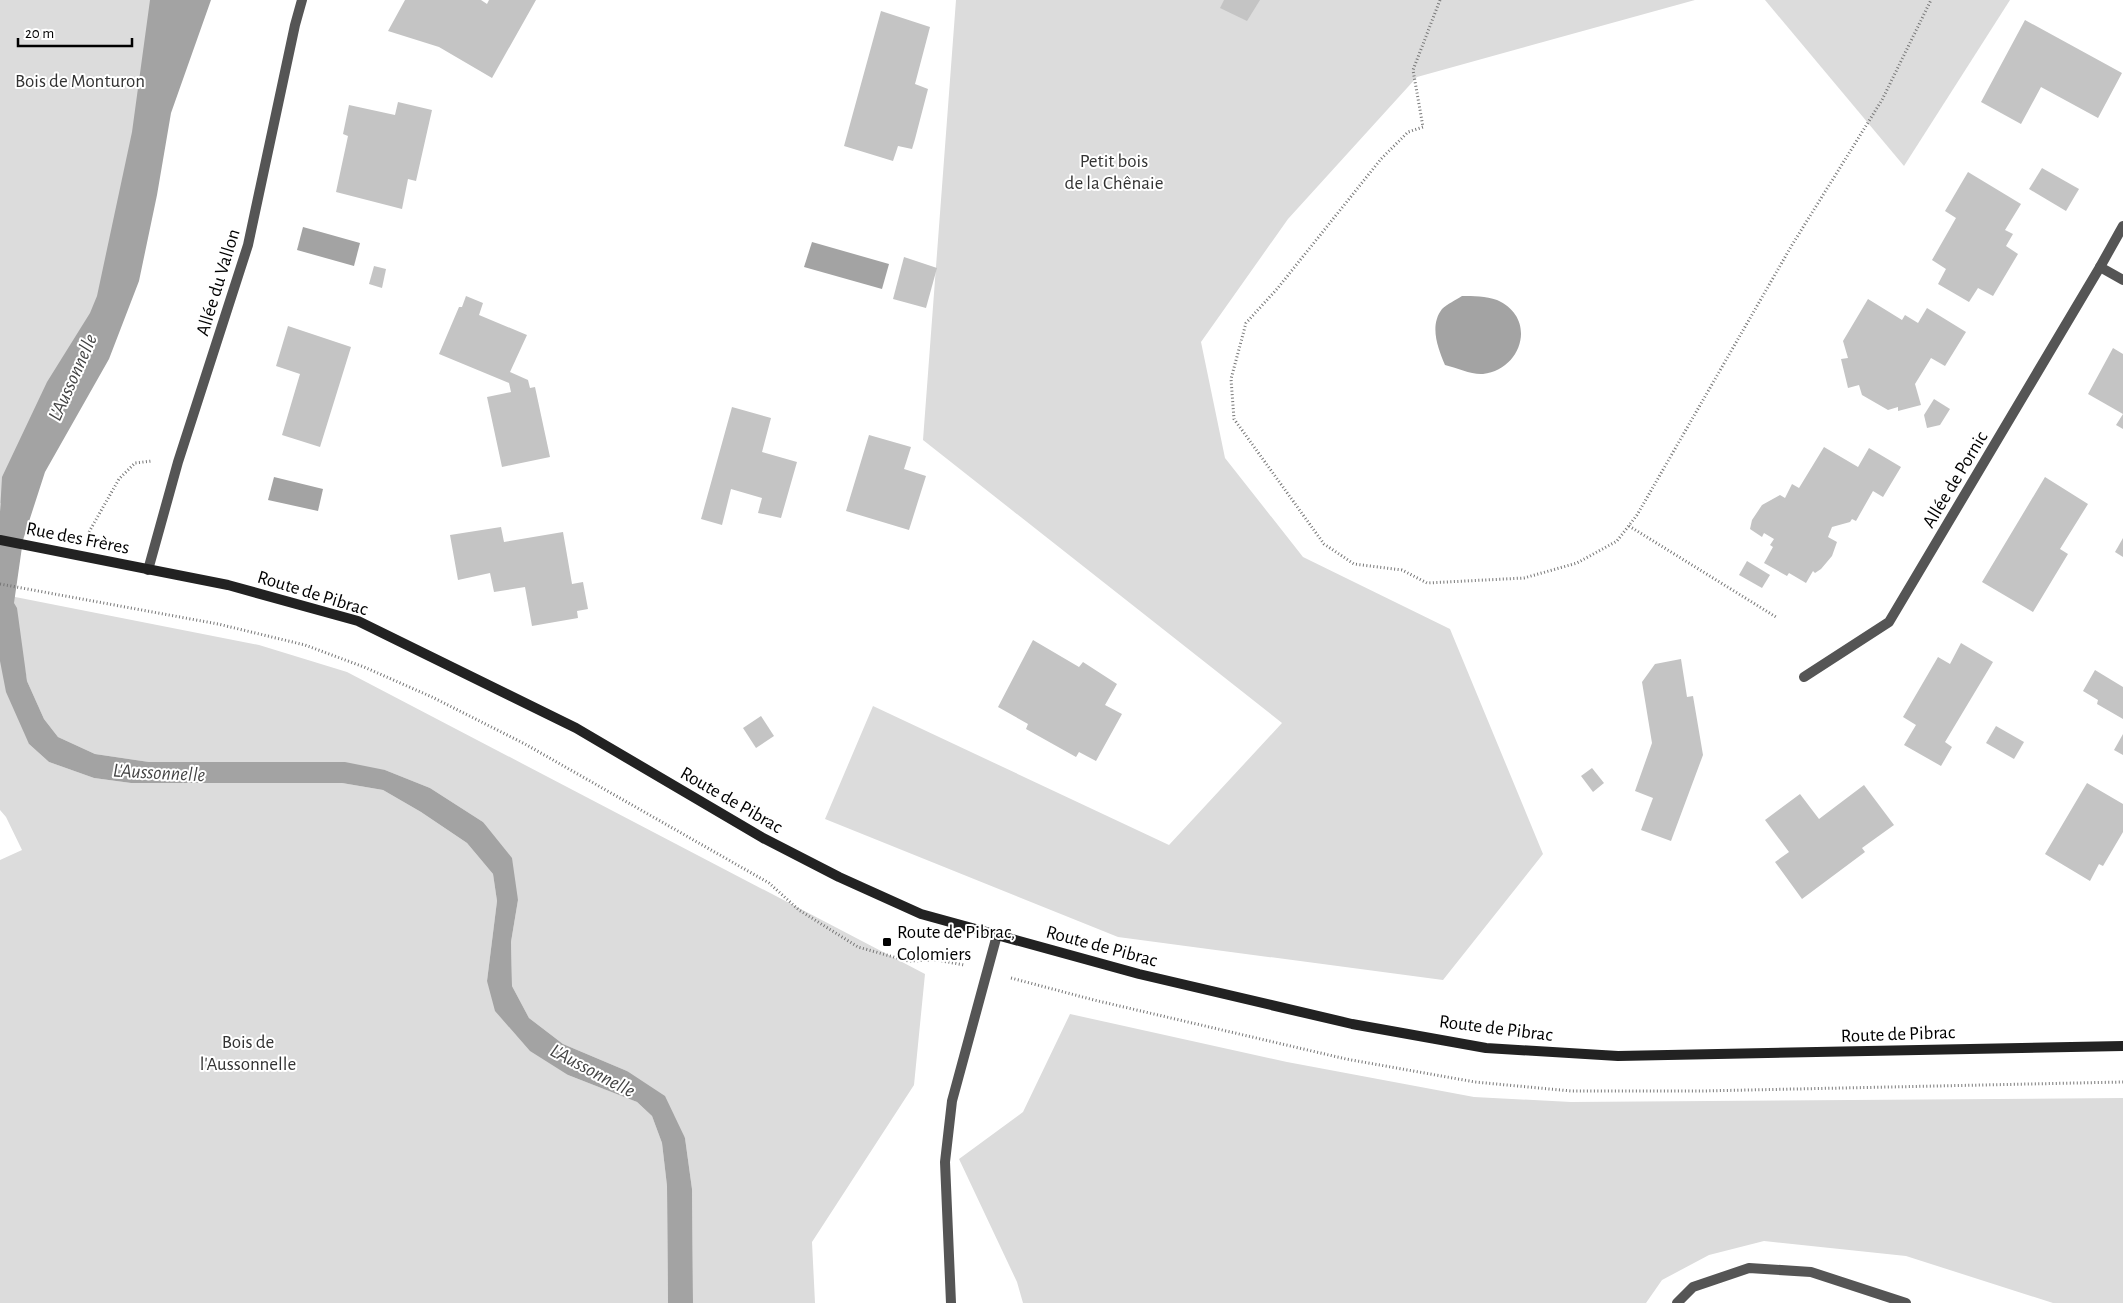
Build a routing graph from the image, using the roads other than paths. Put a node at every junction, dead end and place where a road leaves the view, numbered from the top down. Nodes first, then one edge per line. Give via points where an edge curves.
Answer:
1 (302, 0) edge
2 (2123, 226) edge
3 (2100, 267) junction
4 (2123, 280) edge
5 (0, 540) edge
6 (148, 570) junction
7 (1804, 677) dead end
8 (997, 935) junction
9 (2123, 1046) edge
10 (951, 1303) edge
11 (1677, 1303) edge
12 (1906, 1303) edge

1 - 6 street, Allée du Vallon via 248,245 178,462
2 - 3 street, Allée de Pornic
3 - 4 street
3 - 7 street, Allée de Pornic via 1889,622
5 - 6 main road, Rue des Frères
6 - 8 main road, Route de Pibrac via 228,585 358,621 576,728 763,838 839,877 921,914
8 - 9 main road, Route de Pibrac via 1139,974 1352,1024 1486,1048 1618,1056
8 - 10 street via 952,1101 945,1162
11 - 12 street via 1693,1287 1749,1268 1811,1272

